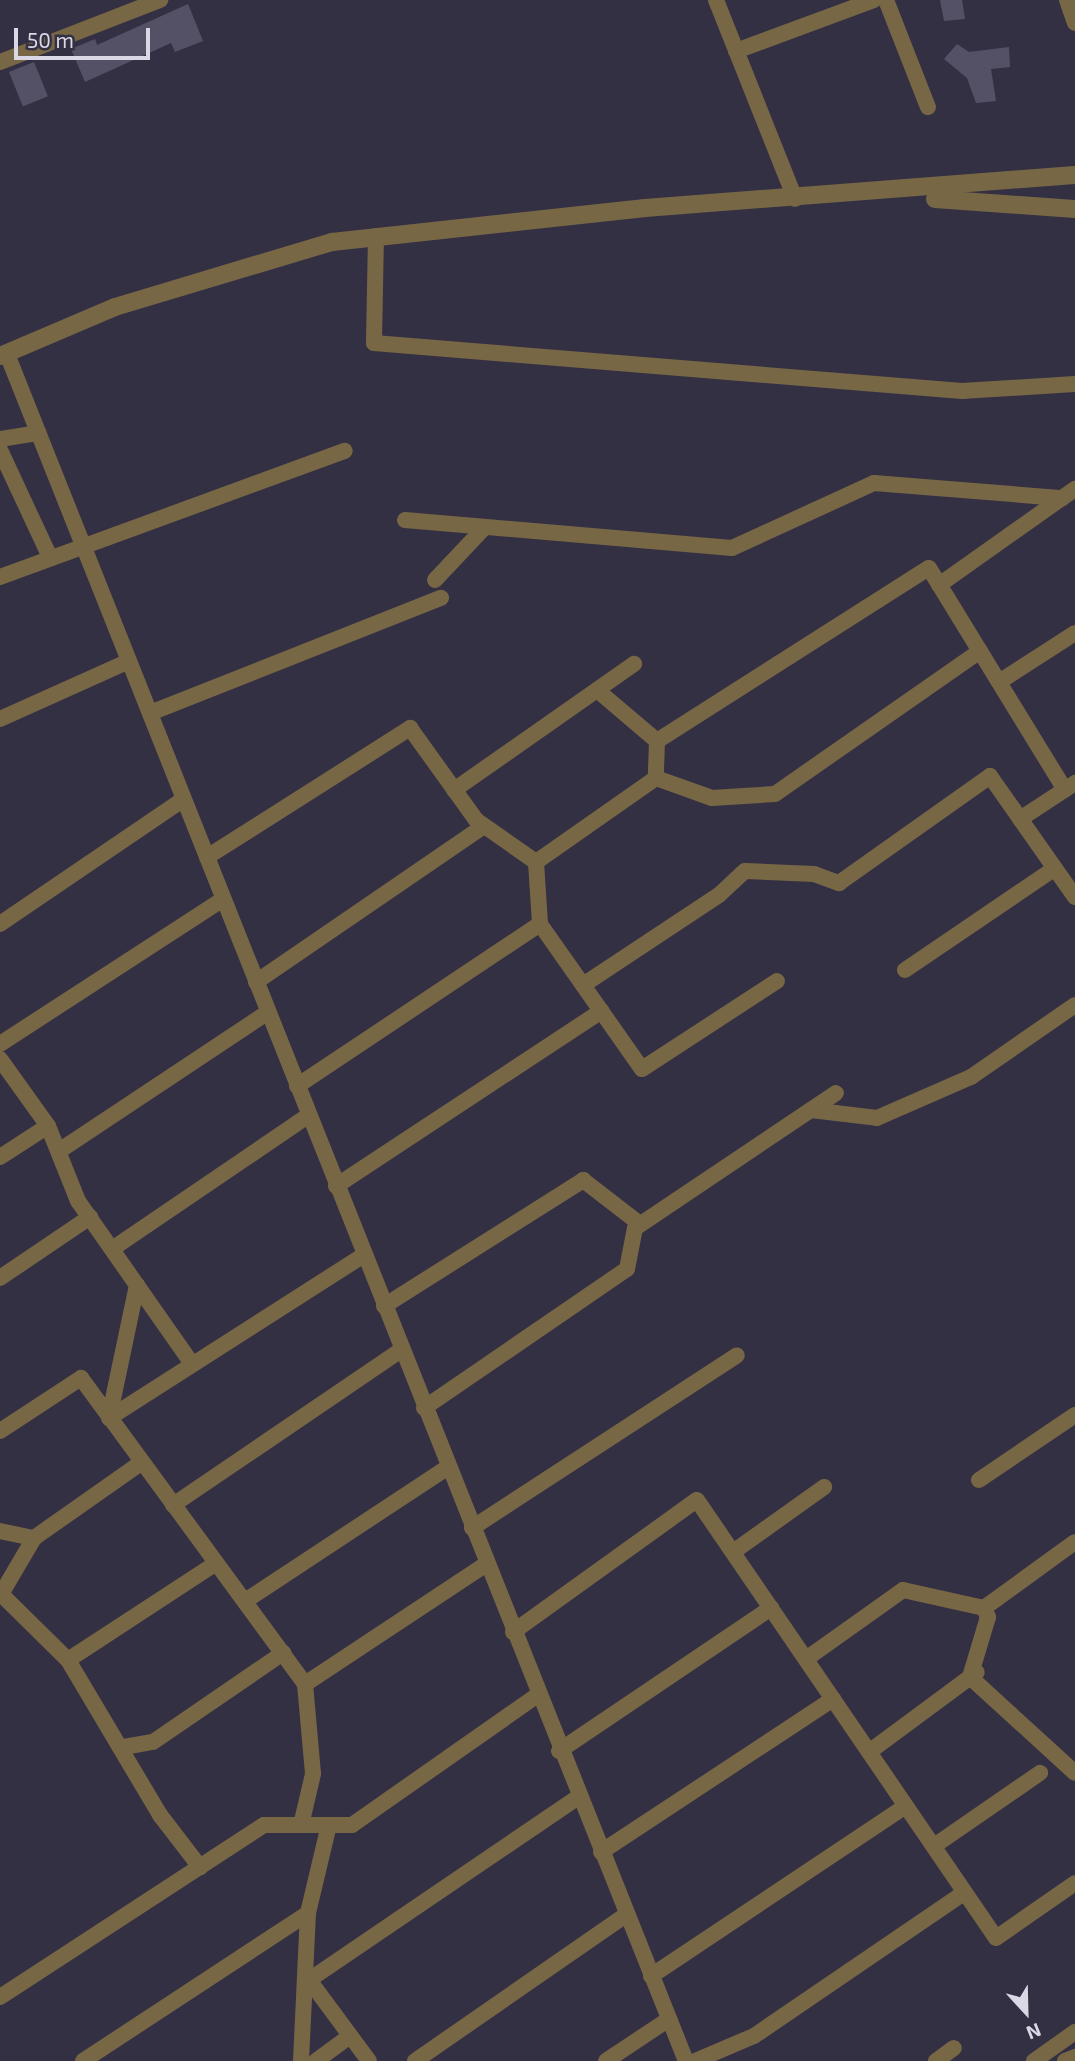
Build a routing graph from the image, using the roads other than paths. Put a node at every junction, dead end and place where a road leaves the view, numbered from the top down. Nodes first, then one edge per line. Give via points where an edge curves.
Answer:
1 (160, 0) edge
2 (716, 0) edge
3 (874, 0) edge
4 (886, 0) edge
5 (1068, 0) edge
6 (1075, 23) edge
7 (736, 51) junction
8 (0, 62) edge
9 (928, 107) dead end
10 (1075, 175) edge
11 (869, 195) junction
12 (795, 199) junction
13 (1075, 209) edge
14 (376, 236) junction
15 (3, 355) edge
16 (1075, 384) edge
17 (39, 433) junction
18 (0, 439) edge
19 (0, 450) edge
20 (345, 451) dead end
21 (1068, 493) edge
22 (405, 520) dead end
23 (485, 527) junction
24 (84, 546) junction
25 (49, 555) junction
26 (0, 578) edge
27 (435, 580) dead end
28 (939, 585) junction
29 (441, 598) dead end
30 (1075, 633) edge
31 (980, 651) junction
32 (130, 661) junction
33 (634, 664) dead end
34 (999, 682) junction
35 (597, 690) junction
36 (150, 713) junction
37 (0, 719) edge
38 (657, 741) junction
39 (656, 778) junction
40 (1070, 786) edge
41 (454, 790) junction
42 (184, 799) junction
43 (1020, 820) junction
44 (484, 826) junction
45 (207, 857) junction
46 (537, 862) junction
47 (1055, 868) junction
48 (1075, 897) edge
49 (223, 899) junction
50 (0, 924) edge
51 (540, 925) junction
52 (905, 970) dead end
53 (777, 981) dead end
54 (256, 982) junction
55 (583, 985) junction
56 (1075, 1005) edge
57 (601, 1011) junction
58 (268, 1012) junction
59 (0, 1044) edge
60 (0, 1059) edge
61 (297, 1086) junction
62 (836, 1093) dead end
63 (811, 1110) junction
64 (309, 1115) junction
65 (48, 1126) junction
66 (58, 1152) junction
67 (0, 1157) edge
68 (337, 1186) junction
69 (90, 1217) junction
70 (640, 1224) junction
71 (112, 1249) junction
72 (364, 1255) junction
73 (0, 1278) edge
74 (137, 1285) junction
75 (384, 1306) junction
76 (401, 1350) junction
77 (737, 1355) dead end
78 (192, 1364) junction
79 (424, 1408) junction
80 (1075, 1415) edge
81 (109, 1418) junction
82 (0, 1431) edge
83 (142, 1462) junction
84 (448, 1467) junction
85 (979, 1480) dead end
86 (824, 1487) dead end
87 (173, 1504) junction
88 (472, 1528) junction
89 (0, 1531) edge
90 (34, 1538) junction
91 (1075, 1542) edge
92 (733, 1552) junction
93 (216, 1563) junction
94 (486, 1564) junction
95 (1, 1596) edge
96 (245, 1601) junction
97 (771, 1608) junction
98 (984, 1608) junction
99 (513, 1632) junction
100 (283, 1653) junction
101 (806, 1659) junction
102 (68, 1660) junction
103 (984, 1667) dead end
104 (970, 1677) junction
105 (305, 1684) junction
106 (538, 1695) junction
107 (833, 1699) junction
108 (124, 1747) junction
109 (559, 1751) junction
110 (869, 1752) junction
111 (1040, 1773) dead end
112 (1075, 1773) edge
113 (578, 1797) junction
114 (906, 1805) junction
115 (301, 1825) junction
116 (330, 1825) junction
117 (934, 1846) junction
118 (601, 1852) junction
119 (200, 1867) junction
120 (1075, 1883) edge
121 (965, 1892) junction
122 (307, 1913) junction
123 (626, 1914) junction
124 (651, 1976) junction
125 (309, 1980) junction
126 (0, 1997) edge
127 (669, 2019) junction
128 (1075, 2032) edge
129 (350, 2036) junction
130 (954, 2048) dead end
131 (1075, 2057) edge
132 (83, 2061) edge
133 (301, 2061) edge
134 (316, 2061) edge
135 (369, 2061) edge
136 (415, 2061) edge
137 (606, 2061) edge
138 (686, 2061) edge
139 (695, 2061) edge
140 (936, 2061) edge
141 (1034, 2061) edge
142 (1065, 2061) edge

1 - 8 street
2 - 7 street
3 - 7 street
4 - 9 street
5 - 6 street
7 - 12 street
10 - 11 street
11 - 12 street
11 - 13 street
12 - 14 street
14 - 15 street via 230,269
14 - 16 street via 374,342 962,391
15 - 17 street
17 - 18 street
17 - 24 street
19 - 25 street
20 - 24 street
21 - 23 street via 874,483 732,548
21 - 28 street
22 - 23 street
23 - 27 street
24 - 25 street
24 - 32 street
25 - 26 street
28 - 31 street
28 - 38 street via 929,568
29 - 36 street
30 - 34 street
31 - 34 street
31 - 39 street via 775,794 712,798
32 - 36 street
32 - 37 street
33 - 35 street
34 - 40 street
35 - 38 street
35 - 41 street
36 - 42 street
38 - 39 street
39 - 46 street
40 - 43 street
41 - 44 street
41 - 45 street via 410,728
42 - 45 street
42 - 50 street
43 - 47 street
43 - 55 street via 990,776 839,883 814,874 745,871 719,895
44 - 46 street
44 - 54 street
45 - 49 street
46 - 51 street
47 - 48 street
47 - 52 street
49 - 54 street
49 - 59 street
51 - 55 street
51 - 61 street
53 - 57 street via 642,1069
54 - 58 street
55 - 57 street
56 - 63 street via 971,1077 877,1118
57 - 68 street
58 - 61 street
58 - 66 street
60 - 65 street
61 - 64 street
62 - 63 street
63 - 70 street
64 - 68 street
64 - 71 street
65 - 66 street
65 - 67 street
66 - 69 street
68 - 72 street
69 - 71 street
69 - 73 street
70 - 75 street via 583,1180
70 - 79 street via 627,1269
71 - 74 street
72 - 75 street
72 - 78 street
74 - 78 street
74 - 81 street
75 - 76 street
76 - 79 street
76 - 87 street
77 - 88 street
78 - 81 street
79 - 84 street
80 - 85 street
81 - 82 street via 80,1378
81 - 83 street
83 - 87 street
83 - 90 street
84 - 88 street
84 - 96 street
86 - 92 street
87 - 93 street
88 - 94 street
89 - 90 street
90 - 95 street
91 - 98 street
92 - 97 street
92 - 99 street via 697,1500
93 - 96 street
93 - 102 street
94 - 99 street
94 - 105 street
95 - 102 street
96 - 100 street
97 - 101 street
97 - 109 street
98 - 101 street via 903,1590
98 - 104 street via 988,1616
99 - 106 street
100 - 105 street
100 - 108 street via 153,1742
101 - 107 street
102 - 108 street via 70,1674
103 - 104 street
104 - 110 street
104 - 112 street
105 - 115 street via 313,1774
106 - 109 street
106 - 116 street via 352,1825
107 - 110 street
107 - 118 street
108 - 119 street via 160,1815
109 - 113 street
110 - 114 street
111 - 117 street
113 - 118 street
113 - 125 street
114 - 117 street
114 - 124 street
115 - 116 street
115 - 119 street via 264,1825
116 - 122 street
117 - 121 street
118 - 123 street
119 - 126 street
120 - 121 street via 996,1938
121 - 139 street via 754,2036
122 - 125 street
122 - 132 street
123 - 124 street
123 - 136 street
124 - 127 street
125 - 129 street
125 - 133 street
127 - 137 street
127 - 138 street
128 - 141 street
129 - 134 street
129 - 135 street
130 - 140 street
131 - 142 street

